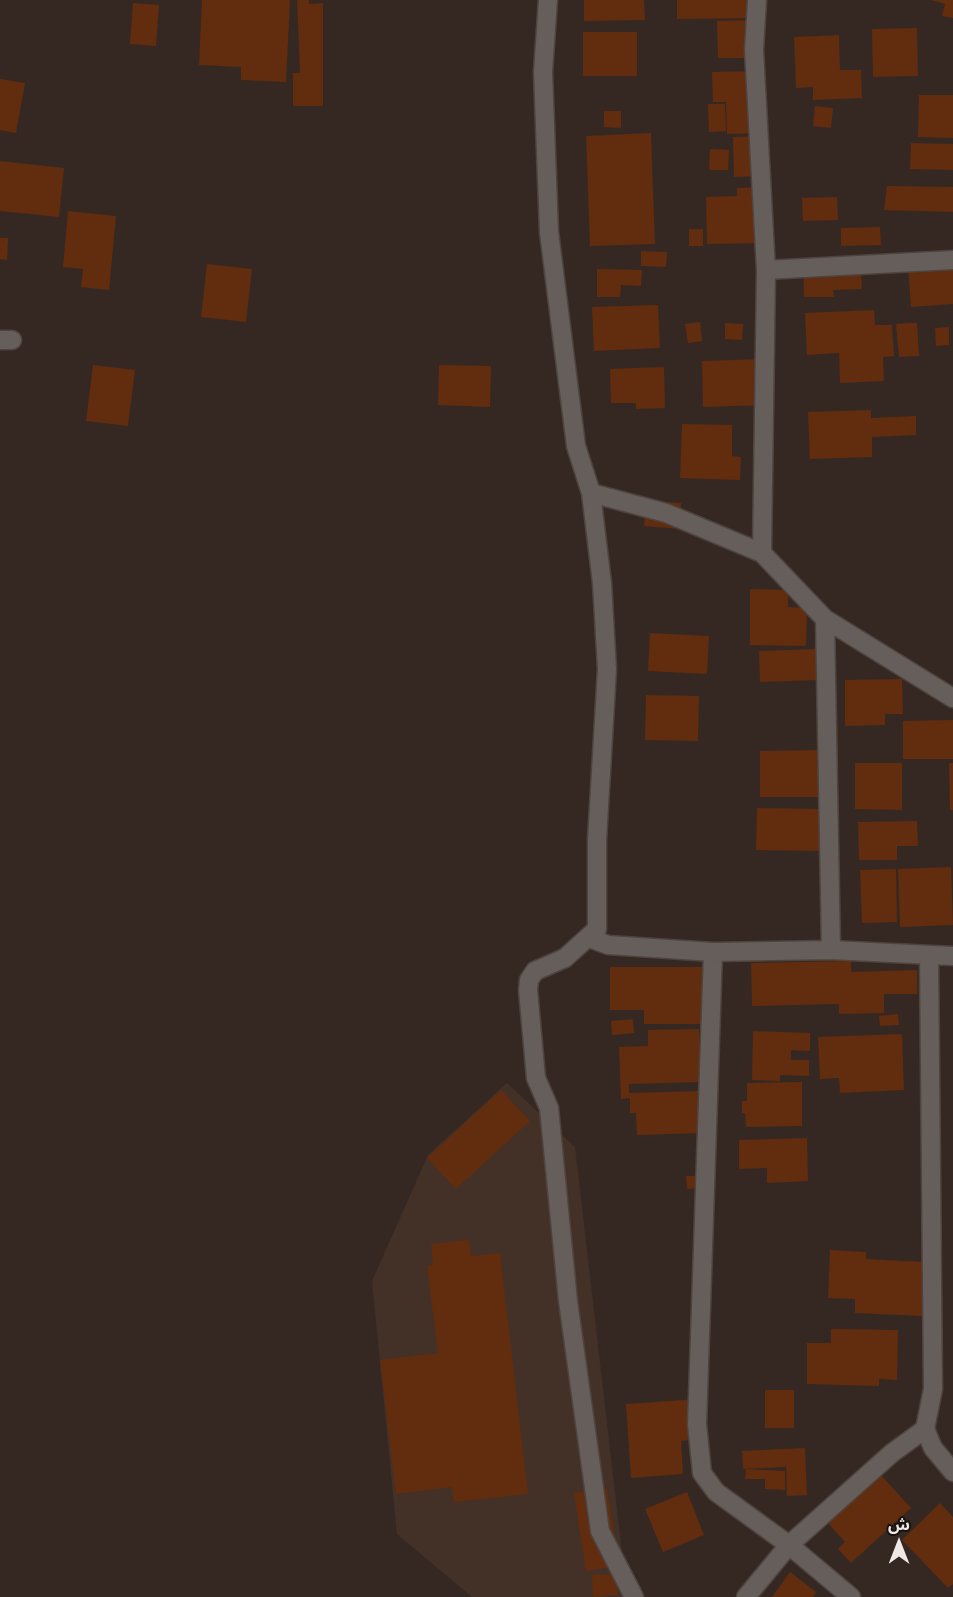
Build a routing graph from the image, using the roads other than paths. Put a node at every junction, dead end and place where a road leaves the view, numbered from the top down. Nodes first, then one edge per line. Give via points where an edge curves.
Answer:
1 (548, 0) edge
2 (757, 0) edge
3 (953, 260) edge
4 (766, 270) junction
5 (591, 493) junction
6 (762, 553) junction
7 (825, 620) junction
8 (953, 698) edge
9 (597, 929) junction
10 (831, 950) junction
11 (713, 952) junction
12 (929, 956) junction
13 (953, 956) edge
14 (925, 1429) junction
15 (953, 1472) edge
16 (789, 1545) junction
17 (634, 1597) edge
18 (746, 1597) edge
19 (851, 1597) edge

1 - 5 street via 543,72 549,232 576,446
2 - 4 street via 754,50
3 - 4 street
4 - 6 street
5 - 6 street via 666,513
5 - 9 street via 607,669 597,840
6 - 7 street
7 - 8 street
7 - 10 street
9 - 11 street via 592,939 608,945
9 - 17 street via 565,958 535,971 528,990 536,1078 549,1108 568,1302 600,1531
10 - 11 street
10 - 12 street
11 - 16 street via 697,1424 702,1473 716,1492
12 - 13 street
12 - 14 street via 933,1389
14 - 15 street via 933,1448
14 - 16 street via 892,1453
16 - 18 street
16 - 19 street

